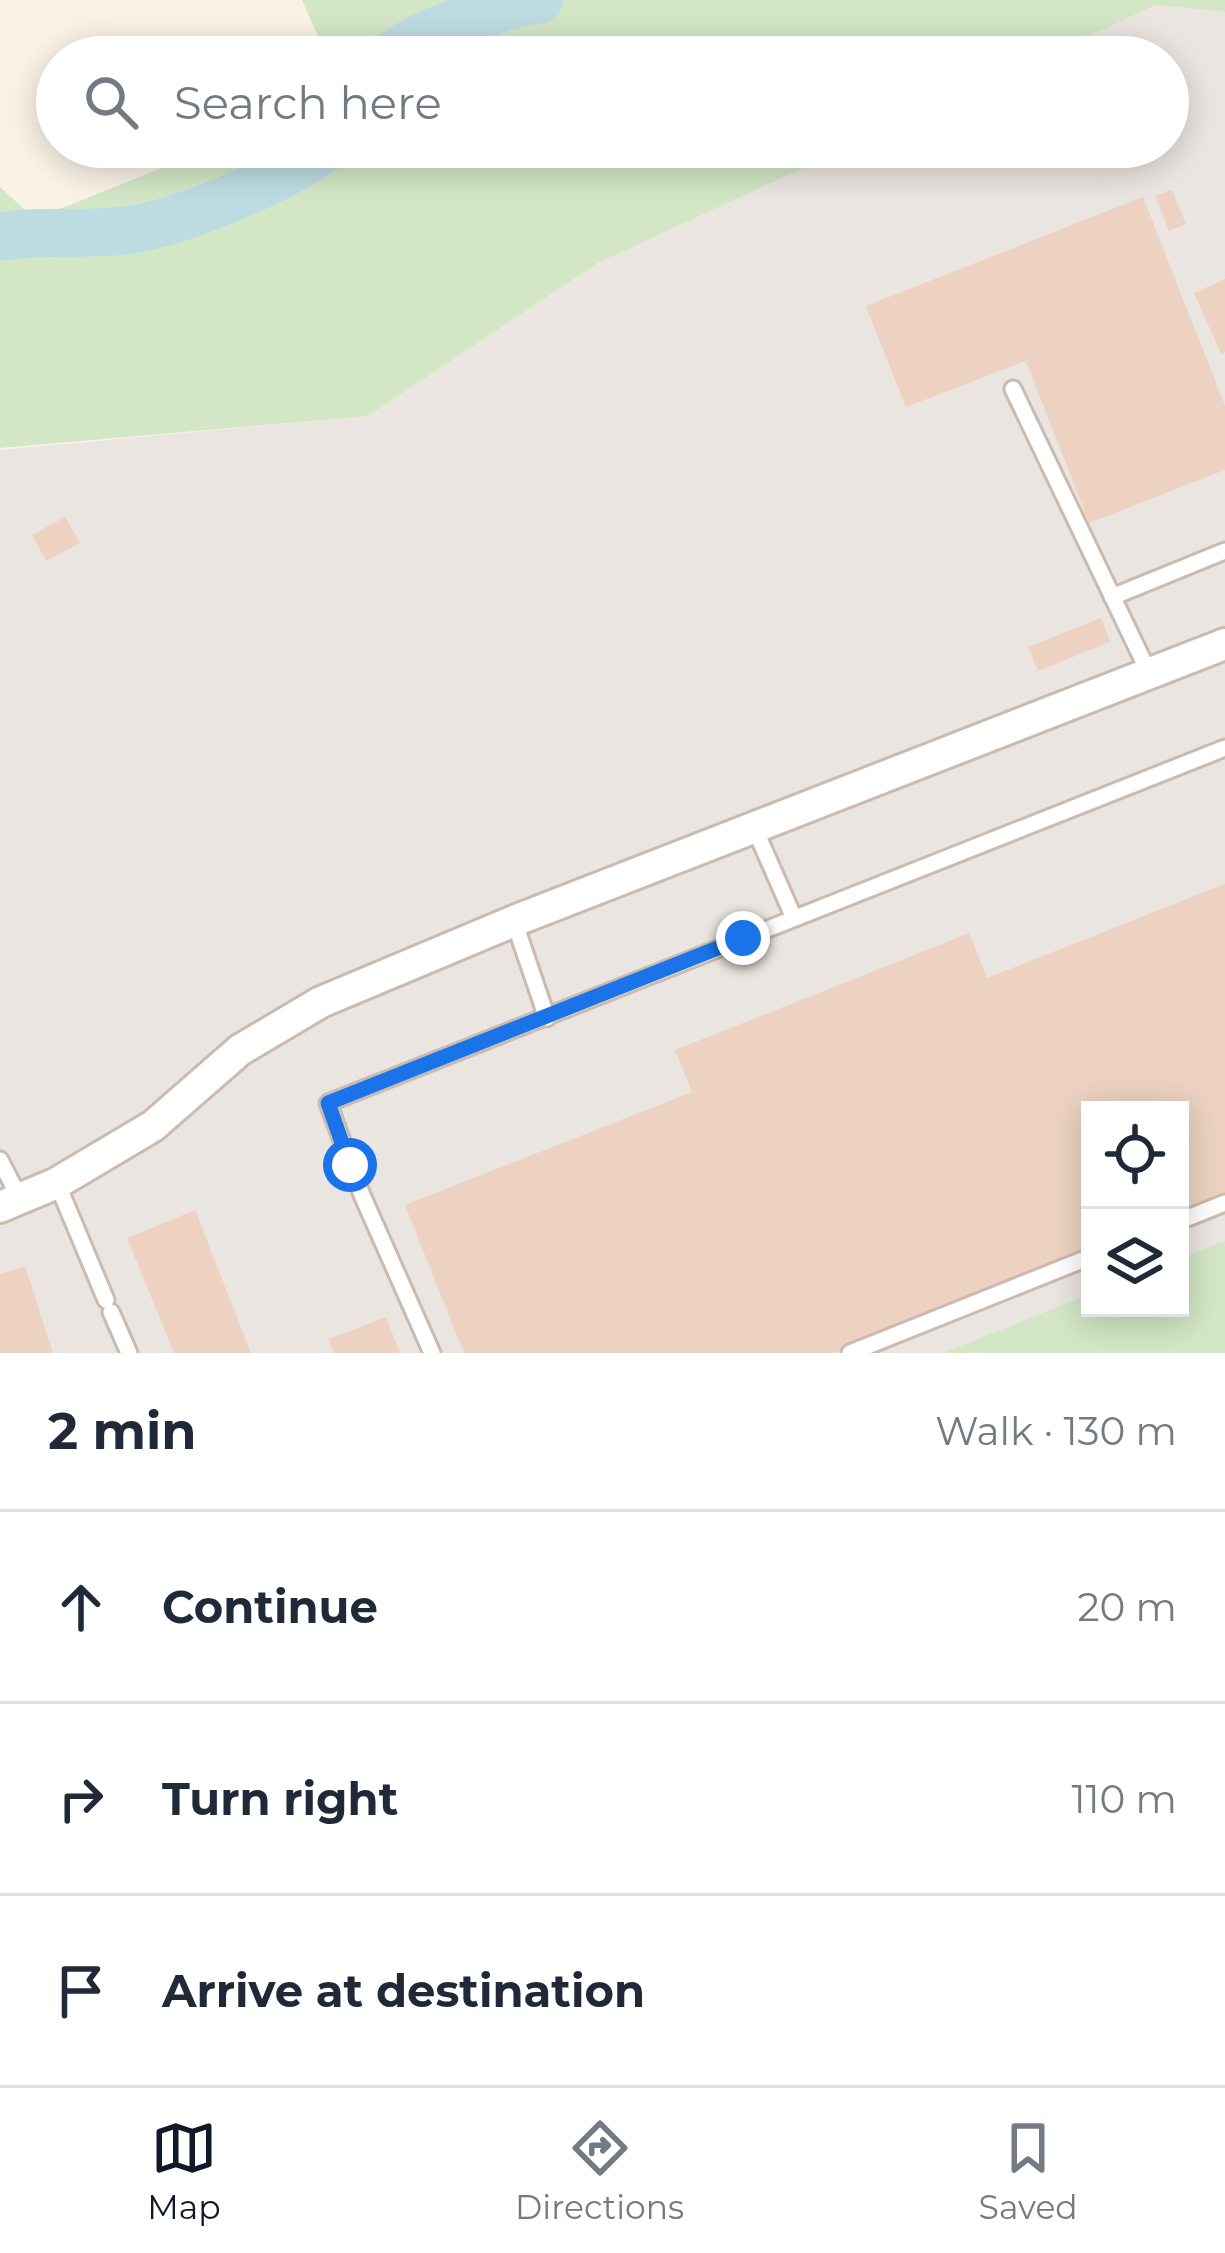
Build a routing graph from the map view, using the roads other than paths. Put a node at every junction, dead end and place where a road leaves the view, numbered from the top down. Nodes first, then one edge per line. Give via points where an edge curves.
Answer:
1 (1013, 388) dead end
2 (1225, 551) edge
3 (1112, 597) junction
4 (1225, 644) edge
5 (1149, 673) junction
6 (1225, 748) edge
7 (754, 827) junction
8 (794, 918) junction
9 (514, 921) junction
10 (547, 1018) junction
11 (0, 1160) edge
12 (56, 1183) junction
13 (10, 1203) edge
14 (1225, 1203) edge
15 (1189, 1217) edge
16 (1081, 1261) edge
17 (129, 1353) edge
18 (432, 1353) edge
19 (850, 1353) edge

1 - 3 lane
2 - 3 lane
3 - 5 lane
4 - 5 street
5 - 7 street
6 - 8 lane
7 - 8 lane
7 - 9 street
8 - 10 lane
9 - 10 lane
9 - 12 street via 284,1022 153,1126
10 - 18 lane via 328,1103
11 - 13 lane
12 - 13 street
12 - 17 lane
14 - 15 lane
16 - 19 lane

